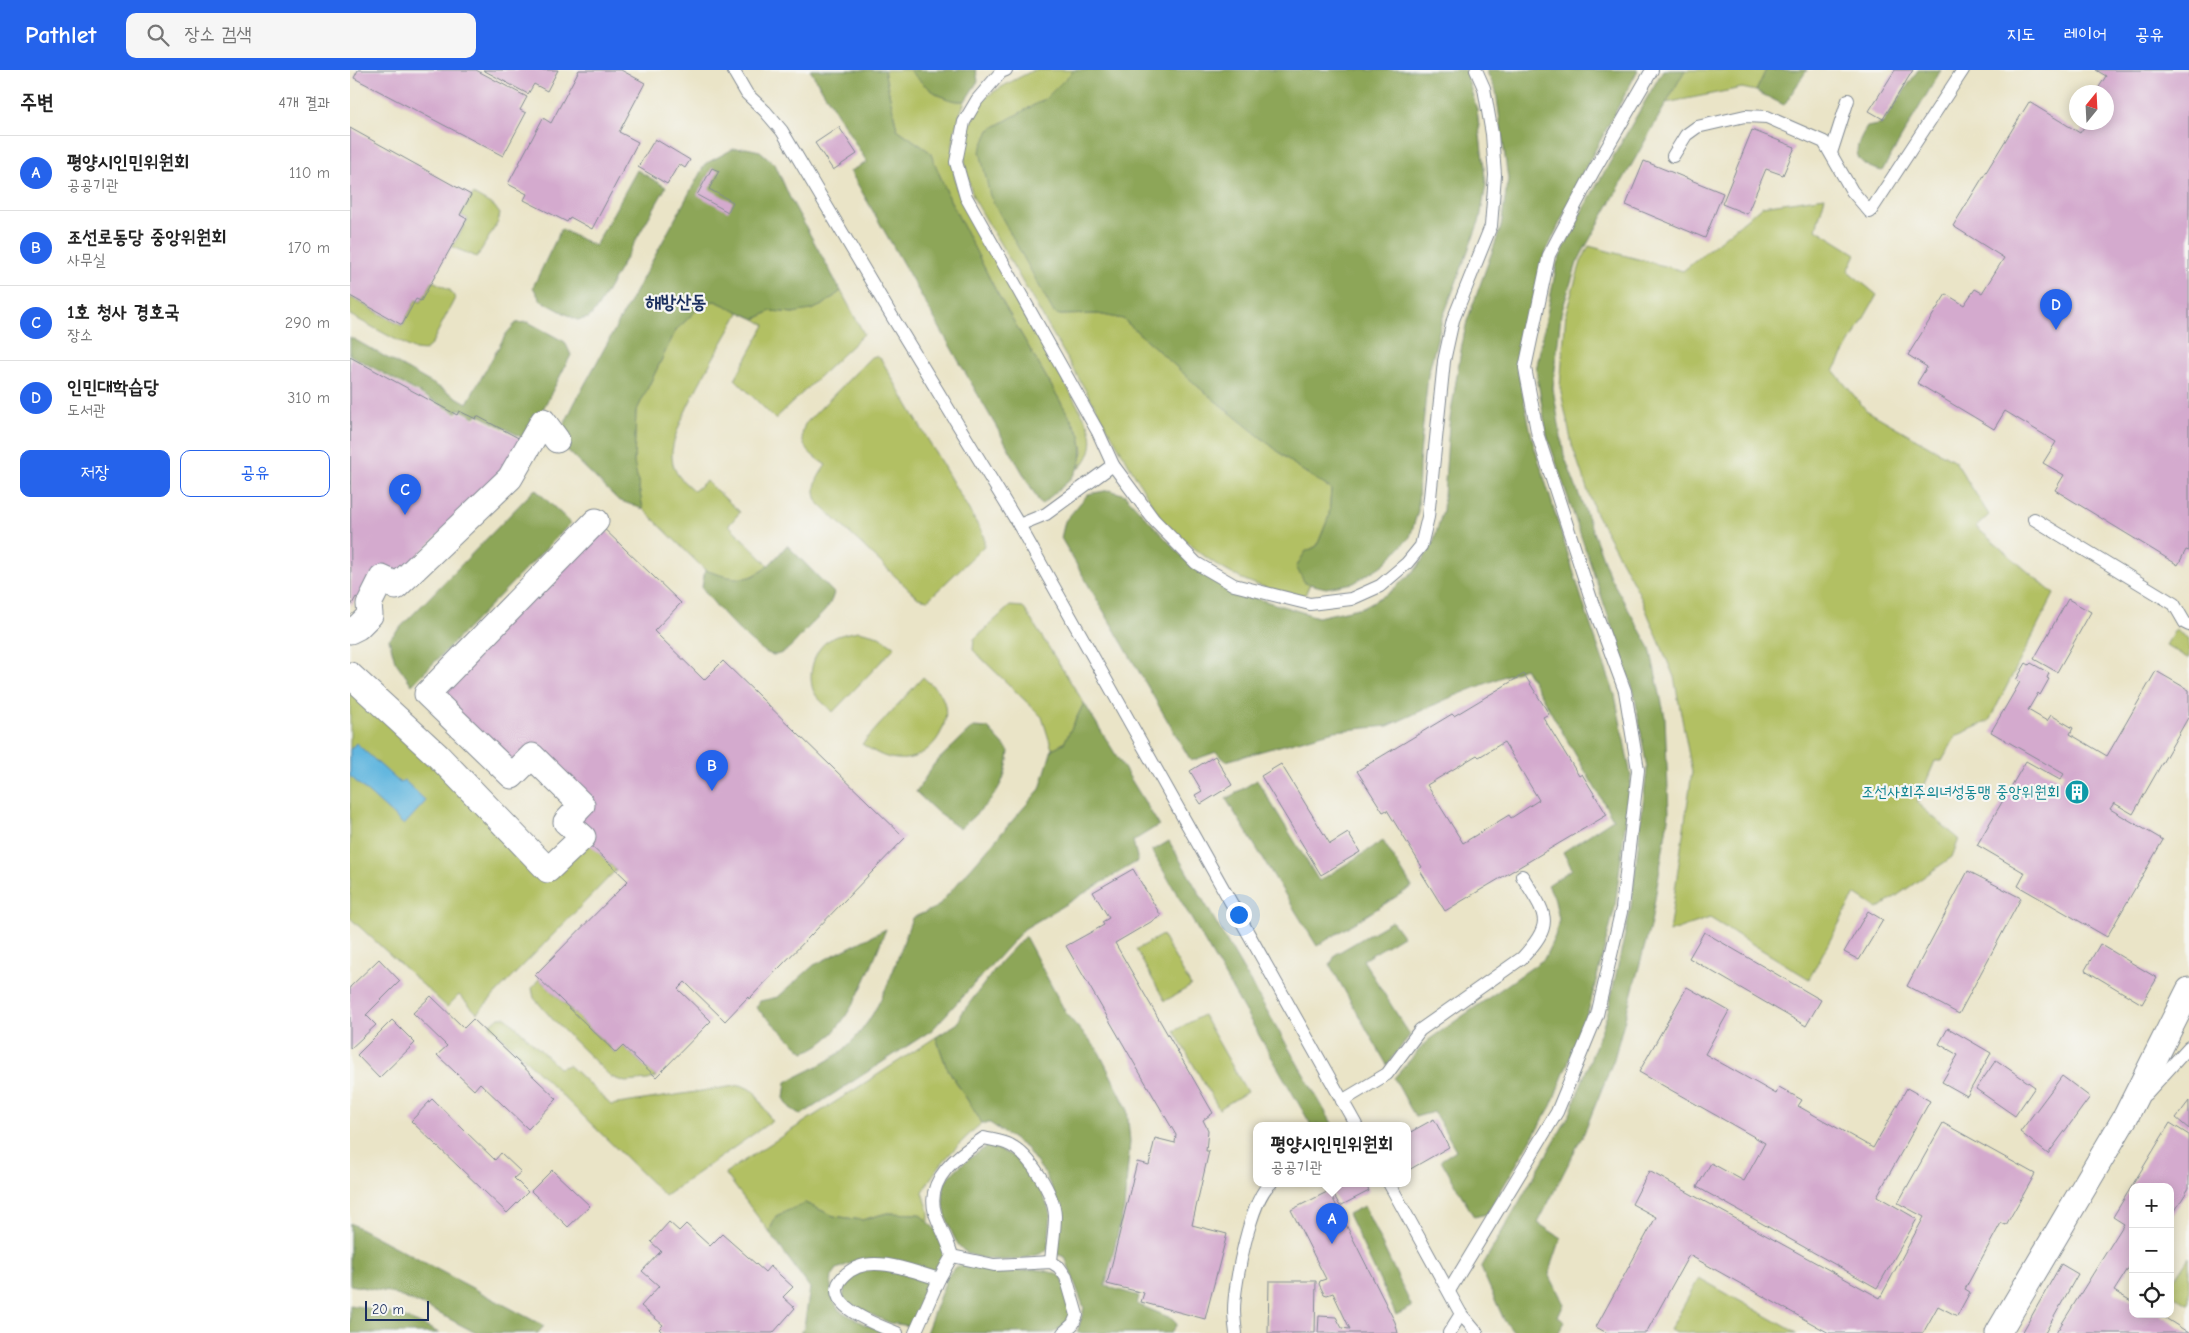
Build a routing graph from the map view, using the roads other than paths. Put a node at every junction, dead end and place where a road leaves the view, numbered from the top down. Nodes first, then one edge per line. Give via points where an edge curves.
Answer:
1 (733, 70) edge
2 (1476, 70) edge
3 (1652, 70) edge
4 (1963, 70) edge
5 (1002, 71) edge
6 (1848, 100) dead end
7 (1831, 153) junction
8 (1673, 156) dead end
9 (557, 440) dead end
10 (1113, 465) junction
11 (2034, 519) dead end
12 (596, 521) dead end
13 (1019, 525) junction
14 (2189, 625) edge
15 (350, 631) edge
16 (350, 675) edge
17 (1522, 876) dead end
18 (2189, 990) edge
19 (2189, 1047) edge
20 (1342, 1100) junction
21 (2126, 1116) junction
22 (1354, 1122) edge
23 (1266, 1187) edge
24 (1391, 1187) edge
25 (952, 1256) junction
26 (1050, 1262) junction
27 (939, 1279) junction
28 (1449, 1291) junction
29 (1461, 1314) junction
30 (897, 1333) edge
31 (915, 1333) edge
32 (1063, 1333) edge
33 (1236, 1333) edge
34 (1449, 1333) edge
35 (1476, 1333) edge
36 (1998, 1333) edge

1 - 13 lane via 747,94 782,131
2 - 10 lane via 1484,88 1492,134 1495,175 1491,226 1453,320 1444,361 1428,517 1421,546 1407,562 1380,586 1351,599 1310,604 1234,585 1196,563 1154,520
3 - 28 lane via 1549,255 1525,368 1538,436 1625,692 1638,770 1622,908 1597,1014 1557,1112
4 - 7 lane via 1870,212 1852,191
5 - 10 lane via 976,100 964,122 956,162 966,197 1098,432
6 - 7 lane
7 - 8 lane via 1824,142 1786,125 1767,117 1745,116 1697,127 1686,135
9 - 15 street via 543,421 510,478 396,587 382,578 369,604 370,615
10 - 13 lane via 1046,514
11 - 14 lane via 2174,604
12 - 16 street via 427,694 512,776 532,756 582,805 566,822 583,837 548,870 438,756
13 - 20 lane
17 - 20 lane via 1542,909 1545,921 1536,944 1522,958 1420,1030 1387,1074
18 - 21 street
19 - 21 lane
20 - 22 lane
21 - 36 street
23 - 33 lane via 1254,1211 1237,1279
24 - 28 lane
25 - 26 lane via 994,1265
25 - 26 lane via 932,1195 937,1181 962,1152 984,1138 1010,1145 1040,1177 1053,1203 1055,1216
25 - 27 lane
26 - 32 lane via 1059,1267 1066,1277 1077,1314
27 - 30 lane via 904,1268 874,1264 861,1265 842,1278 838,1296 844,1306 865,1320
27 - 31 lane
28 - 29 lane
29 - 34 lane
29 - 35 lane

